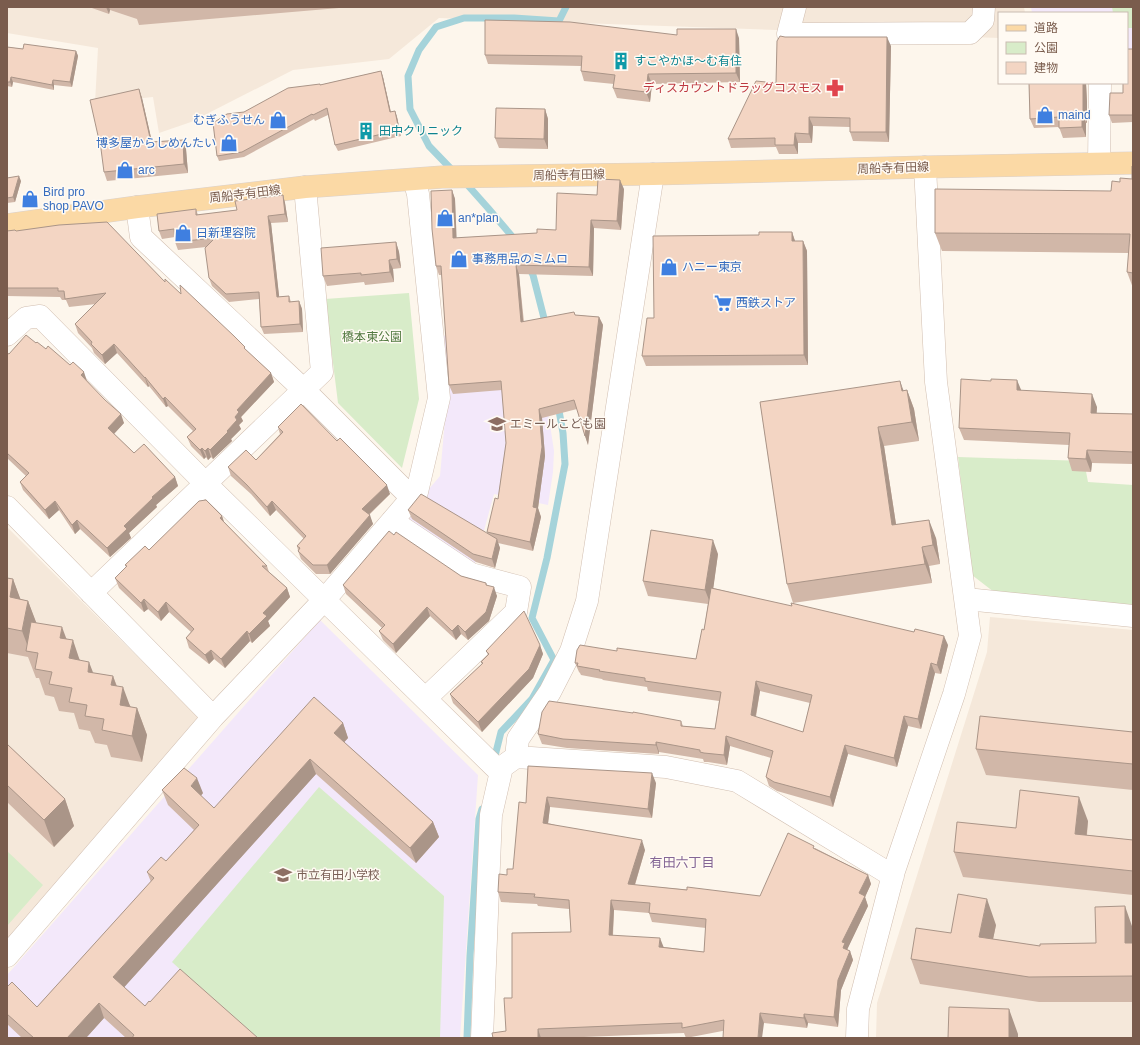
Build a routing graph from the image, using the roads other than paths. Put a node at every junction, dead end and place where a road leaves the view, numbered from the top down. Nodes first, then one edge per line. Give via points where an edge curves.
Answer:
1 (795, 7) edge
2 (984, 7) edge
3 (1100, 84) edge
4 (1099, 163) junction
5 (1133, 163) edge
6 (925, 167) junction
7 (653, 174) junction
8 (414, 180) junction
9 (306, 187) junction
10 (136, 207) junction
11 (7, 225) edge
12 (7, 335) edge
13 (304, 390) junction
14 (206, 484) junction
15 (412, 498) junction
16 (7, 507) edge
17 (392, 520) junction
18 (91, 593) junction
19 (325, 599) junction
20 (966, 599) junction
21 (1133, 616) edge
22 (426, 698) junction
23 (213, 717) junction
24 (516, 757) junction
25 (500, 772) junction
26 (893, 876) junction
27 (7, 956) edge
28 (482, 1038) edge
29 (857, 1038) edge

1 - 2 street via 788,34 970,33 983,20
3 - 4 street
4 - 5 main road, 周船寺有田線
4 - 6 main road, 周船寺有田線
6 - 7 main road, 周船寺有田線
6 - 20 street via 936,382
7 - 8 main road, 周船寺有田線 via 472,176
7 - 24 street via 587,601 571,651 550,692 518,739
8 - 9 main road, 周船寺有田線
8 - 15 street via 418,194 439,398 417,492
9 - 10 main road, 周船寺有田線
9 - 13 street via 322,372
10 - 11 main road, 周船寺有田線
10 - 13 street via 141,237
12 - 14 street via 26,318 40,316
13 - 14 street
13 - 15 street
14 - 18 street
14 - 19 street
15 - 17 street
16 - 18 street
17 - 19 street
17 - 22 street via 471,574 520,587 516,612
18 - 23 street
19 - 22 street
19 - 23 street
20 - 21 street
20 - 26 street via 970,636 954,694
22 - 25 street
23 - 27 street
24 - 25 street via 502,767
24 - 26 street via 666,767 737,781
25 - 28 street via 491,815
26 - 29 street via 858,1009

